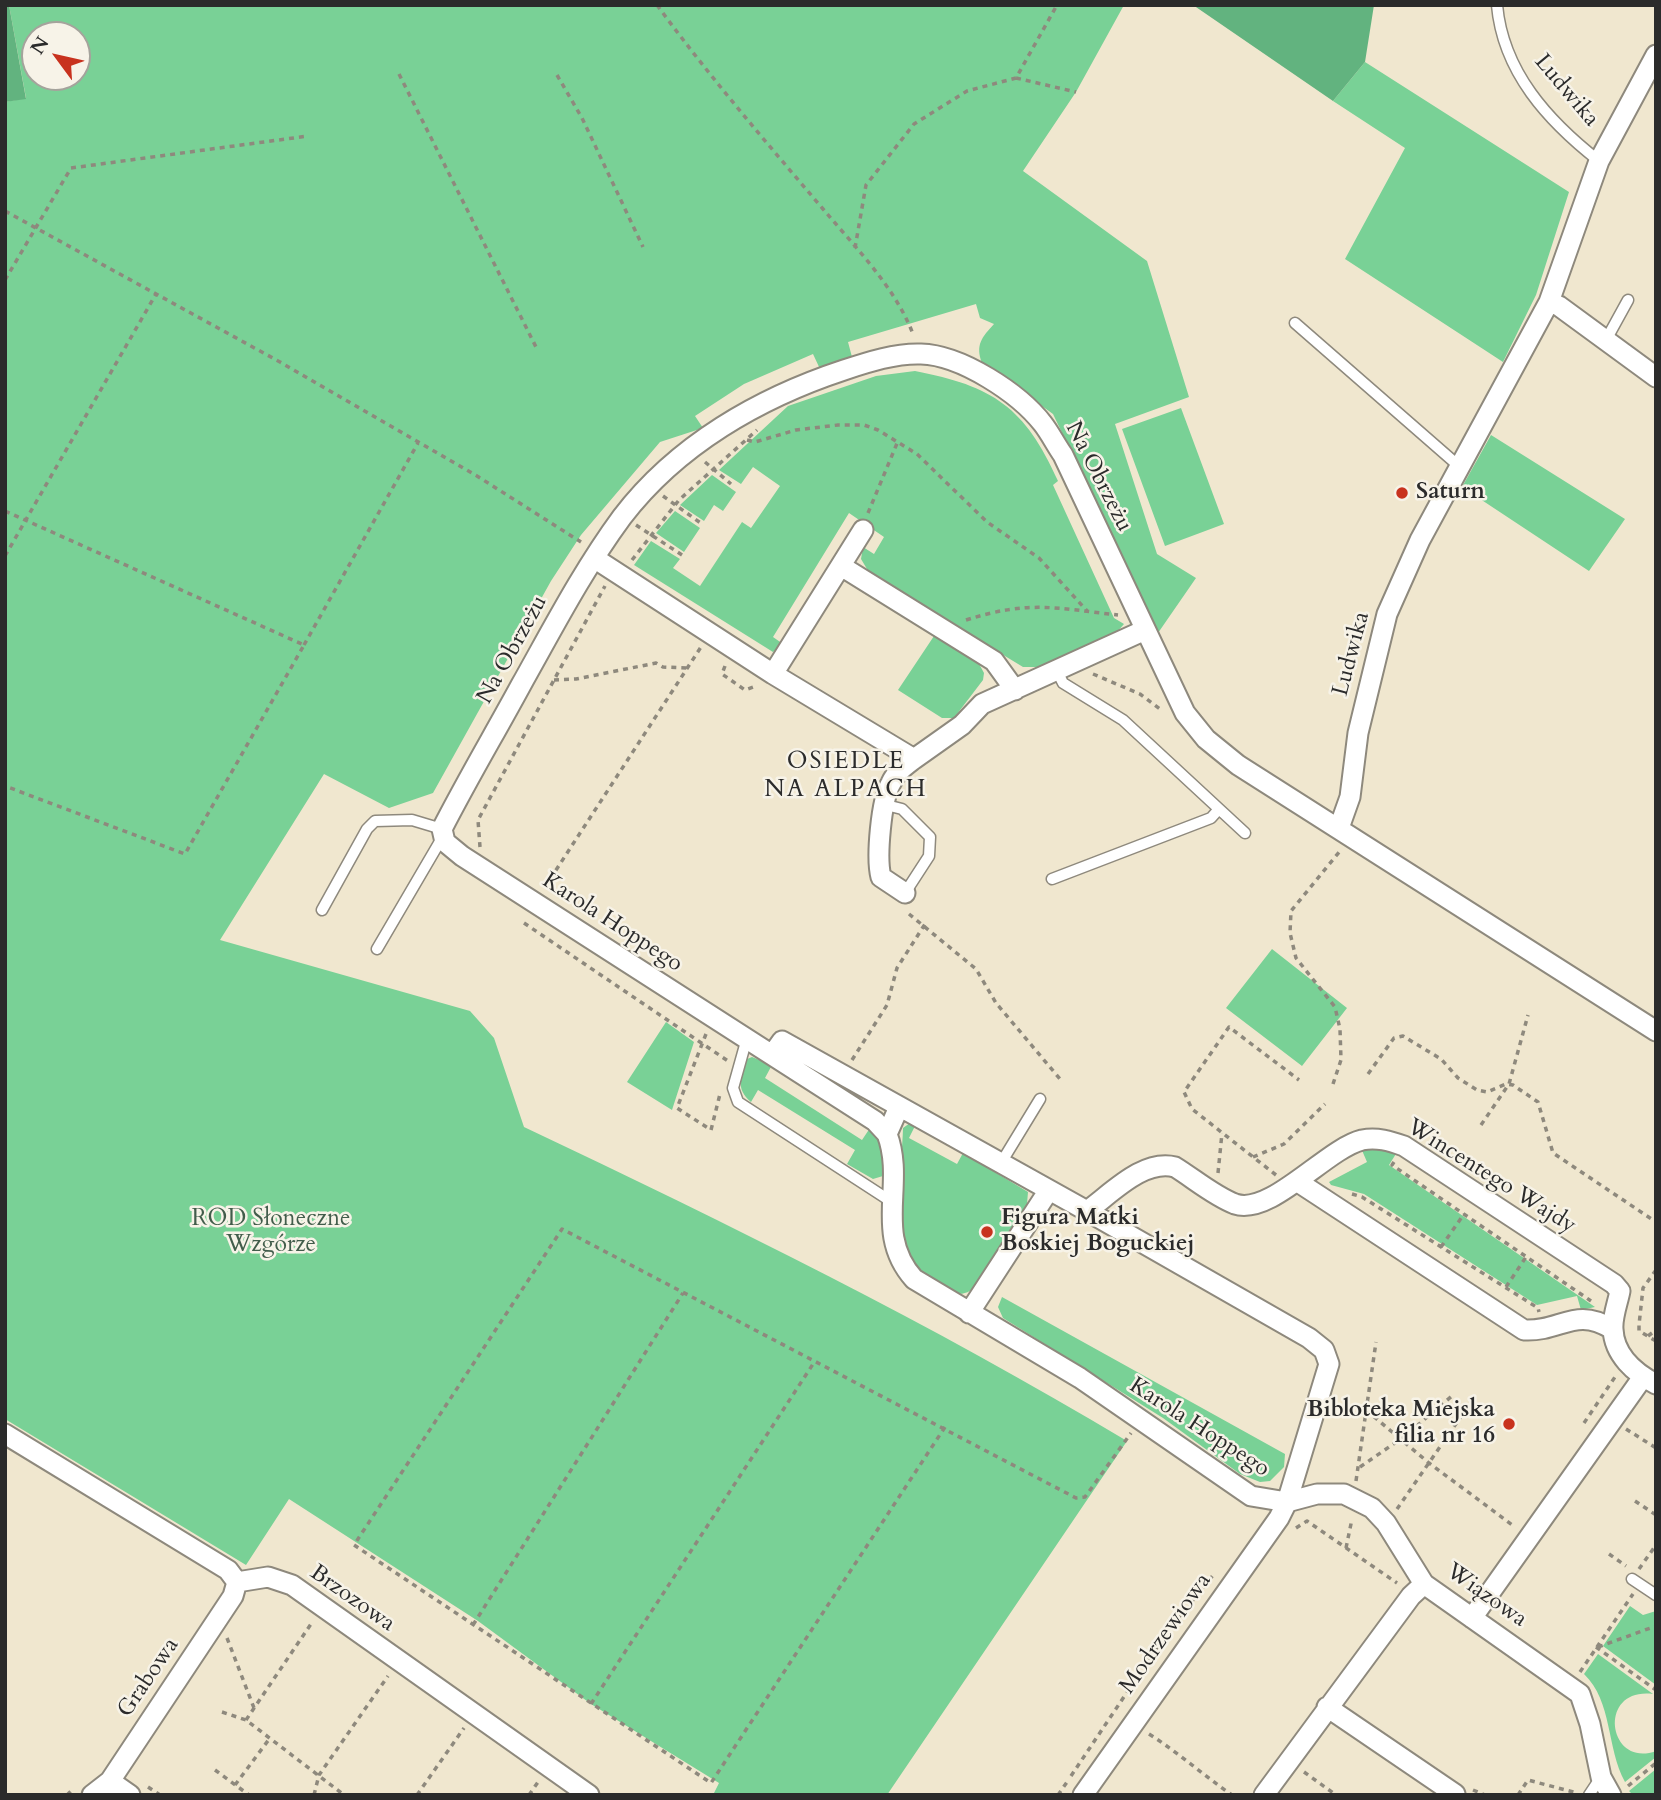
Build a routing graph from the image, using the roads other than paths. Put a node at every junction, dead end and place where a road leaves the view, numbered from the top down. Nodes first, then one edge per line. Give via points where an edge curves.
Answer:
1 (1497, 5) edge
2 (1656, 55) edge
3 (1599, 162) junction
4 (1628, 300) dead end
5 (1549, 302) junction
6 (1295, 323) dead end
7 (1606, 340) junction
8 (1656, 377) edge
9 (1460, 467) junction
10 (863, 530) road end
11 (596, 556) junction
12 (841, 566) junction
13 (1139, 632) junction
14 (1057, 671) junction
15 (770, 681) junction
16 (1015, 690) junction
17 (914, 759) junction
18 (886, 805) junction
19 (1219, 809) junction
20 (1245, 833) dead end
21 (1341, 837) junction
22 (445, 838) junction
23 (1052, 879) dead end
24 (905, 893) joint
25 (322, 910) dead end
26 (377, 949) dead end
27 (1656, 1031) edge
28 (747, 1038) junction
29 (772, 1055) junction
30 (1040, 1098) dead end
31 (899, 1107) junction
32 (887, 1134) junction
33 (1001, 1163) junction
34 (1294, 1184) junction
35 (1049, 1190) junction
36 (892, 1202) junction
37 (1087, 1211) junction
38 (969, 1312) junction
39 (1612, 1329) junction
40 (1650, 1380) edge
41 (5, 1434) edge
42 (1287, 1502) junction
43 (237, 1582) junction
44 (1636, 1582) road end
45 (1424, 1584) junction
46 (1656, 1595) edge
47 (1472, 1618) junction
48 (1327, 1707) junction
49 (1601, 1777) junction
50 (110, 1781) junction
51 (1461, 1791) edge
52 (1618, 1792) edge
53 (92, 1795) edge
54 (130, 1795) edge
55 (589, 1795) edge
56 (1083, 1795) edge
57 (1264, 1795) edge
58 (1586, 1795) edge

1 - 3 lane, Ludwika via 1500,33 1525,86
2 - 3 street, Ludwika
3 - 5 street, Ludwika
4 - 7 lane
5 - 7 street
5 - 9 street, Ludwika
6 - 9 lane
7 - 8 street
9 - 21 street, Ludwika via 1387,614 1358,733
10 - 12 street
11 - 13 street, Na Obrzeżu via 651,485 692,448 761,404 807,382 871,361 920,354 977,372 1043,423 1063,455
11 - 15 street
11 - 22 street, Na Obrzeżu
12 - 15 street
12 - 16 street via 994,661
13 - 14 street
13 - 21 street, Na Obrzeżu via 1185,713 1206,740
14 - 16 street
14 - 19 lane via 1063,683 1124,720
15 - 17 street
16 - 17 street via 982,704 962,725
17 - 18 street via 888,786
18 - 24 street via 877,862 881,877
18 - 24 lane via 902,809 930,837 929,856
19 - 20 lane
19 - 23 lane via 1211,818
21 - 27 street
22 - 25 lane via 412,820 375,821
22 - 26 lane
22 - 28 street, Karola Hoppego
28 - 29 street, Karola Hoppego
28 - 36 lane via 733,1088 738,1102
29 - 31 street via 782,1041
29 - 32 street, Karola Hoppego via 875,1121
30 - 33 lane
31 - 32 street
31 - 33 street
32 - 36 street, Karola Hoppego via 893,1151
33 - 35 street
34 - 37 street, Wincentego Wajdy via 1255,1204 1235,1204 1163,1164 1150,1166
34 - 39 street via 1524,1330 1579,1318
34 - 39 street, Wincentego Wajdy via 1316,1164 1362,1140 1383,1139 1404,1146 1614,1284 1620,1290
35 - 37 street
35 - 38 street
36 - 38 street, Karola Hoppego via 892,1235 904,1268 928,1290
37 - 42 street, Karola Hoppego via 1324,1350 1329,1364
38 - 42 street, Karola Hoppego via 1080,1378 1251,1496
39 - 40 street via 1625,1360
40 - 47 street via 1614,1419
41 - 43 street via 228,1570
42 - 45 street, Wiązowa via 1358,1490 1386,1523
42 - 56 street, Modrzewiowa
43 - 50 street, Grabowa via 233,1596
43 - 55 street, Brzozowa via 268,1577 292,1585
44 - 46 lane
45 - 47 street, Wiązowa
45 - 48 street via 1410,1596
47 - 49 street, Wiązowa via 1580,1694
48 - 51 street
48 - 57 street
49 - 52 street, Wiązowa
49 - 58 lane
50 - 53 street, Grabowa
50 - 54 street

